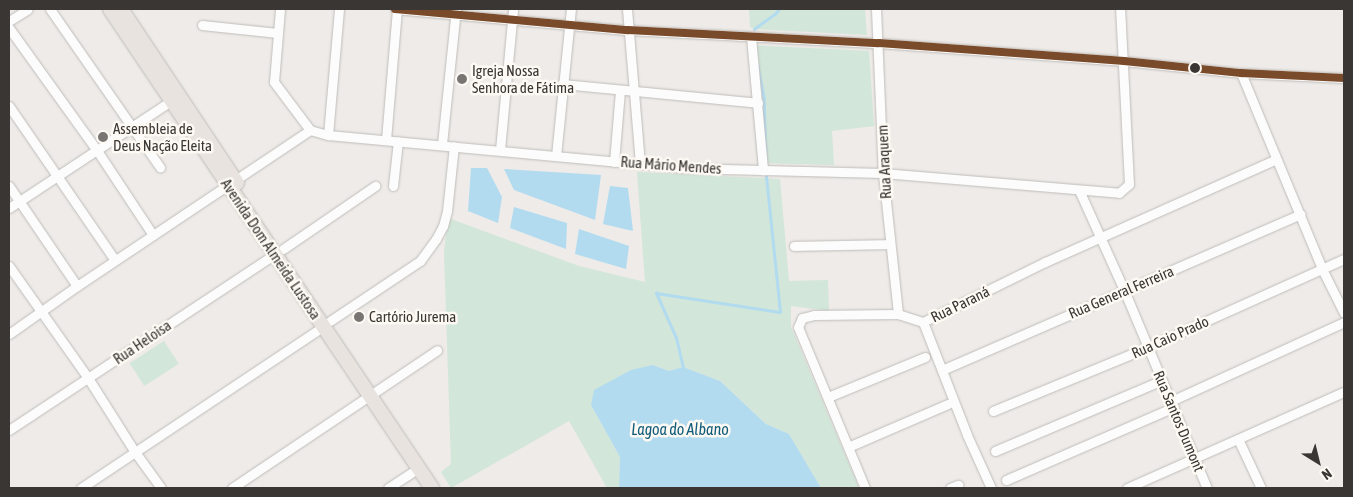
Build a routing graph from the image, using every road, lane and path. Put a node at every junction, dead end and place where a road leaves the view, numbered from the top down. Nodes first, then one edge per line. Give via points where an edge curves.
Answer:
1 (28, 9) edge
2 (50, 9) edge
3 (110, 9) edge
4 (121, 9) edge
5 (280, 9) edge
6 (340, 9) edge
7 (396, 9) edge
8 (513, 9) edge
9 (571, 9) edge
10 (627, 9) edge
11 (876, 9) edge
12 (1120, 9) edge
13 (456, 12) edge
14 (512, 20) junction
15 (9, 21) edge
16 (202, 25) dead end
17 (570, 25) junction
18 (9, 28) edge
19 (628, 30) junction
20 (278, 32) junction
21 (751, 37) junction
22 (879, 43) junction
23 (1124, 61) junction
24 (1241, 73) junction
25 (1344, 78) edge
26 (562, 84) junction
27 (620, 90) junction
28 (633, 92) junction
29 (175, 98) junction
30 (758, 103) junction
31 (9, 106) edge
32 (132, 125) junction
33 (310, 130) junction
34 (328, 134) junction
35 (386, 140) junction
36 (398, 141) junction
37 (442, 144) junction
38 (454, 146) junction
39 (96, 149) junction
40 (500, 150) junction
41 (556, 156) junction
42 (1276, 159) junction
43 (614, 162) junction
44 (640, 164) junction
45 (160, 167) dead end
46 (763, 170) junction
47 (883, 173) junction
48 (57, 175) junction
49 (231, 182) junction
50 (9, 186) edge
51 (375, 186) dead end
52 (393, 186) dead end
53 (1079, 190) junction
54 (19, 201) junction
55 (9, 208) edge
56 (1300, 214) junction
57 (153, 235) junction
58 (1100, 237) junction
59 (890, 244) junction
60 (794, 246) dead end
61 (279, 251) junction
62 (1344, 259) edge
63 (115, 260) junction
64 (9, 266) edge
65 (1322, 269) junction
66 (77, 286) junction
67 (1124, 290) junction
68 (41, 312) junction
69 (898, 314) junction
70 (1344, 314) edge
71 (923, 322) junction
72 (1344, 322) edge
73 (327, 323) junction
74 (9, 334) edge
75 (1148, 347) junction
76 (437, 350) dead end
77 (924, 357) dead end
78 (942, 370) junction
79 (88, 378) junction
80 (1162, 380) junction
81 (1344, 392) edge
82 (374, 394) junction
83 (828, 397) junction
84 (948, 404) dead end
85 (1172, 404) junction
86 (993, 411) dead end
87 (9, 430) edge
88 (401, 433) junction
89 (1238, 440) junction
90 (848, 447) junction
91 (995, 451) dead end
92 (135, 452) junction
93 (1195, 457) junction
94 (419, 468) junction
95 (1006, 480) dead end
96 (81, 488) edge
97 (161, 488) edge
98 (232, 488) edge
99 (388, 488) edge
100 (432, 488) edge
101 (443, 488) edge
102 (866, 488) edge
103 (991, 488) edge
104 (1127, 488) edge
105 (1207, 488) edge
106 (1261, 488) edge

1 - 15 street
2 - 32 street
3 - 29 main road, Avenida Dom Almeida Lustosa
4 - 29 main road, Avenida Dom Almeida Lustosa
5 - 20 street
6 - 34 street
7 - 13 street
7 - 35 street
8 - 14 street
9 - 17 street
10 - 19 street
11 - 22 street, Rua Araquem
12 - 23 street
13 - 14 street
13 - 37 street
14 - 17 street
14 - 40 street
16 - 20 street
17 - 19 street
17 - 26 street
18 - 39 street
19 - 21 street
19 - 28 street
20 - 33 street via 274,82
21 - 22 street
21 - 30 street
22 - 23 street
22 - 47 street, Rua Araquem
23 - 24 street
23 - 53 street, Rua Mário Mendes via 1128,187 1119,193
24 - 25 street
24 - 42 street
26 - 27 street
26 - 41 street
27 - 28 street
27 - 43 street
28 - 30 street
28 - 44 street
29 - 32 street
29 - 49 main road, Avenida Dom Almeida Lustosa
30 - 46 street
31 - 48 street
32 - 39 street
32 - 45 street
33 - 34 street, Rua Mário Mendes
33 - 49 street
34 - 35 street, Rua Mário Mendes
35 - 36 street, Rua Mário Mendes
36 - 37 street, Rua Mário Mendes
36 - 52 street
37 - 38 street, Rua Mário Mendes
38 - 40 street, Rua Mário Mendes
38 - 73 street via 447,211 444,226 436,239 420,261
39 - 48 street
39 - 57 street
40 - 41 street, Rua Mário Mendes
41 - 43 street, Rua Mário Mendes
42 - 56 street
42 - 58 street, Rua Paraná
43 - 44 street, Rua Mário Mendes
44 - 46 street, Rua Mário Mendes
46 - 47 street, Rua Mário Mendes
47 - 53 street, Rua Mário Mendes
47 - 59 street, Rua Araquem
48 - 54 street
48 - 63 street
49 - 57 street
49 - 61 main road, Avenida Dom Almeida Lustosa
50 - 54 street
51 - 61 street, Rua Heloisa
53 - 58 street, Rua Santos Dumont
54 - 55 street
54 - 66 street
56 - 65 street
56 - 67 street, Rua General Ferreira
57 - 63 street
58 - 67 street, Rua Santos Dumont
58 - 71 street, Rua Paraná
59 - 60 street
59 - 69 street, Rua Araquem
61 - 73 main road, Avenida Dom Almeida Lustosa
61 - 79 street, Rua Heloisa
62 - 65 street, Rua Caio Prado
63 - 66 street
64 - 68 street
65 - 70 street
65 - 75 street, Rua Caio Prado
66 - 68 street
67 - 75 street, Rua Santos Dumont
67 - 78 street, Rua General Ferreira
68 - 74 street
68 - 79 street
69 - 71 street, Rua Paraná
69 - 83 street, Rua Paraná via 802,318 798,326
71 - 78 street
72 - 85 street
73 - 82 main road, Avenida Dom Almeida Lustosa
73 - 92 street
75 - 80 street, Rua Santos Dumont
75 - 86 street, Rua Caio Prado
76 - 82 street
77 - 83 street
78 - 103 street
79 - 87 street, Rua Heloisa
79 - 92 street
80 - 85 street, Rua Santos Dumont
80 - 91 street
81 - 89 street
82 - 88 main road, Avenida Dom Almeida Lustosa
82 - 98 street
83 - 90 street, Rua Paraná
84 - 90 street
85 - 93 street, Rua Santos Dumont
85 - 95 street
88 - 94 main road, Avenida Dom Almeida Lustosa
88 - 101 main road, Avenida Dom Almeida Lustosa
89 - 93 street
89 - 106 street
90 - 102 street, Rua Paraná
92 - 96 street
92 - 97 street
93 - 104 street
93 - 105 street, Rua Santos Dumont
94 - 99 street
94 - 100 main road, Avenida Dom Almeida Lustosa

